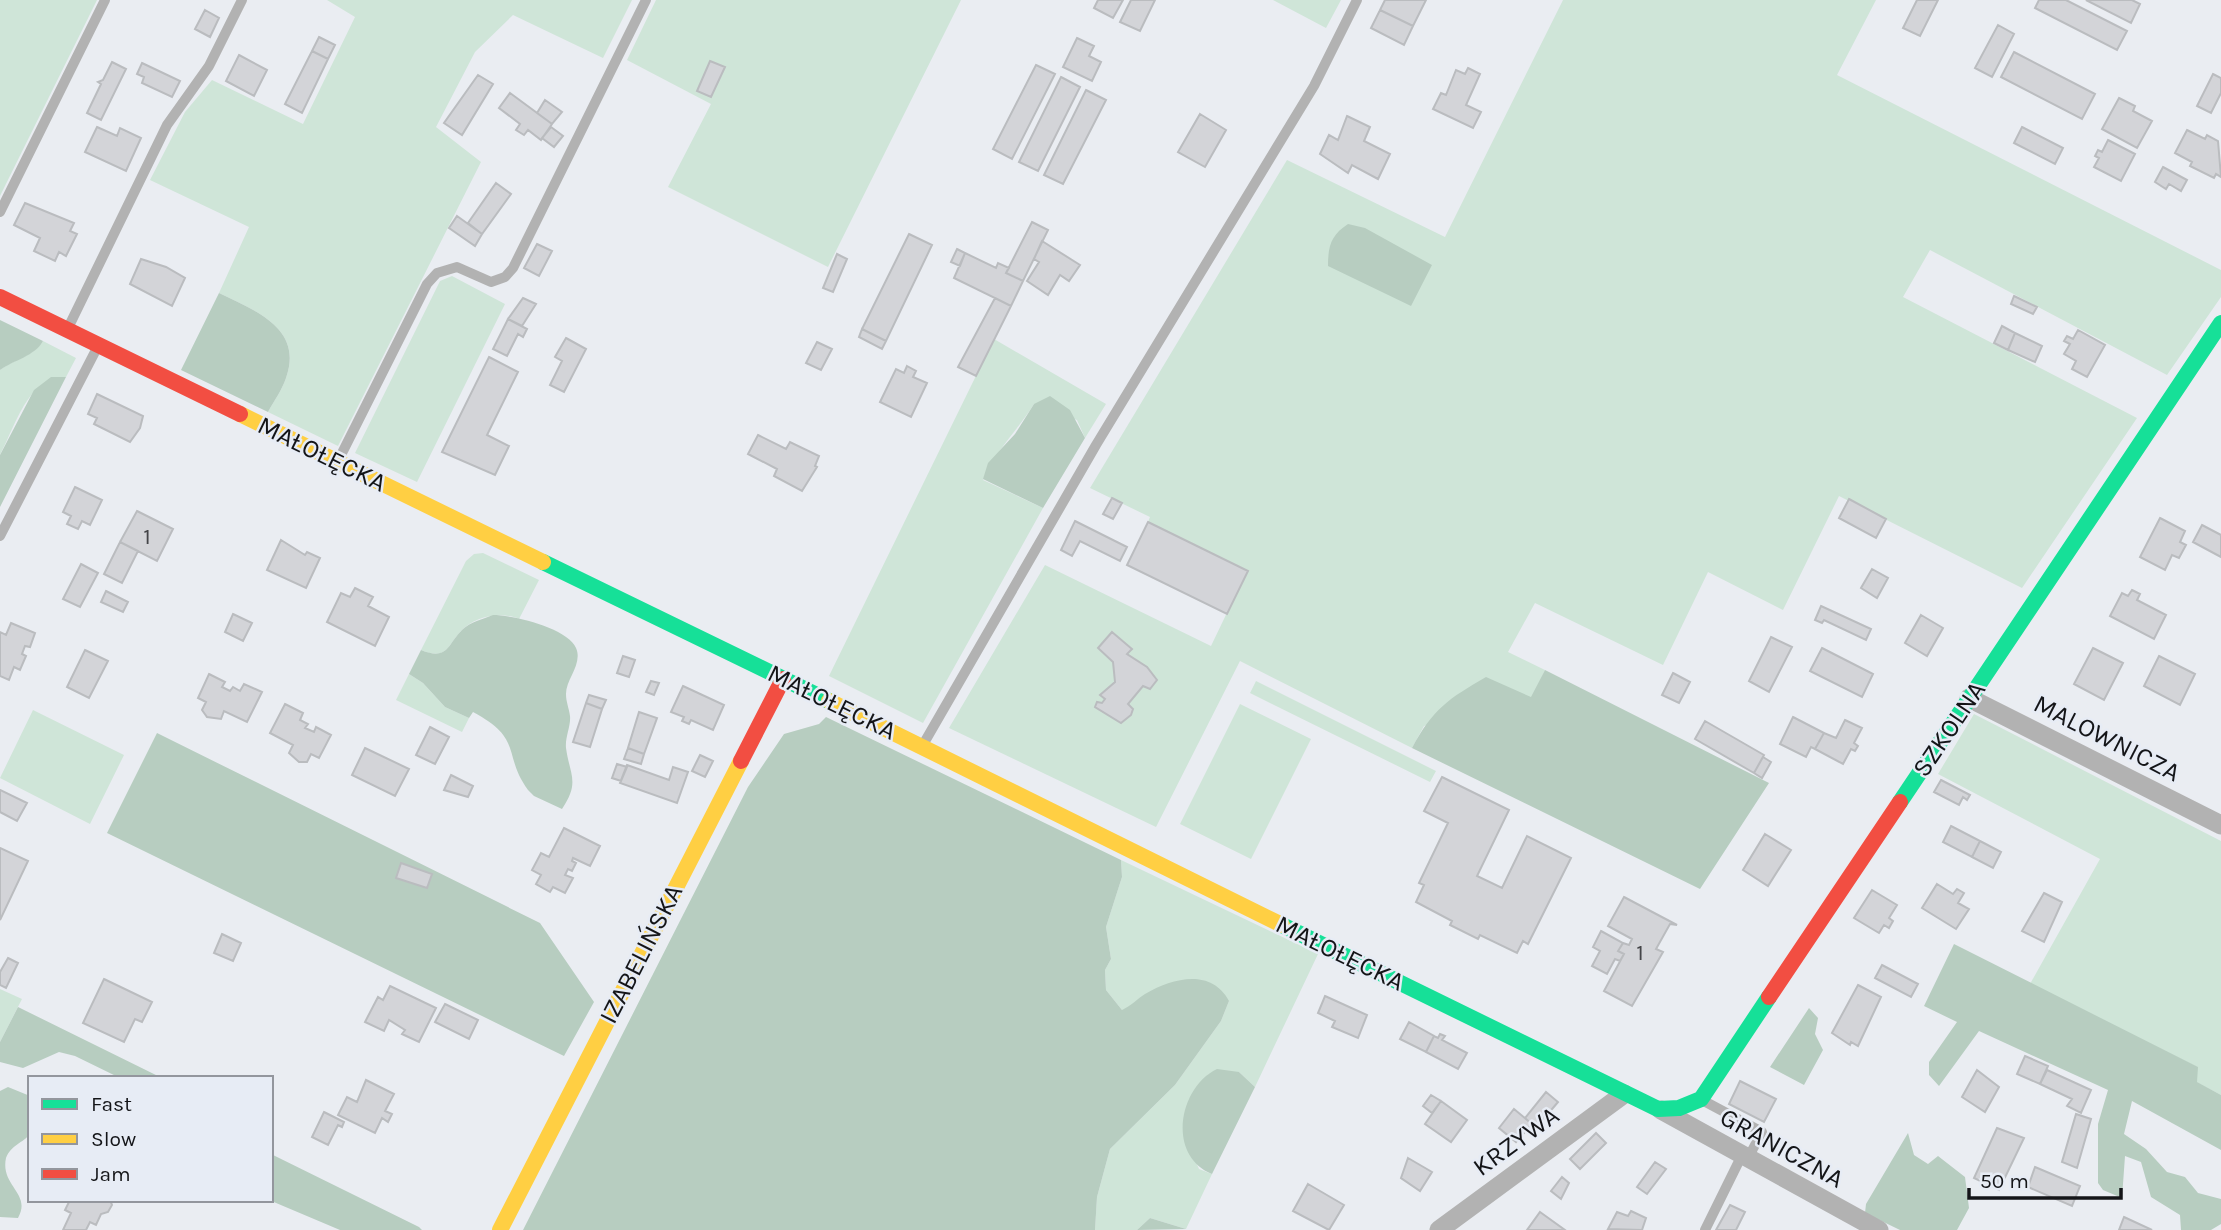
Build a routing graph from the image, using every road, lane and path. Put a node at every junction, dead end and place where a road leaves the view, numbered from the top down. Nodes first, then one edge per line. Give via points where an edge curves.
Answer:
1 (105, 0) edge
2 (242, 0) edge
3 (646, 0) edge
4 (1357, 0) edge
5 (0, 212) edge
6 (0, 297) edge
7 (2221, 323) edge
8 (67, 330) junction
9 (98, 345) junction
10 (338, 461) junction
11 (0, 536) edge
12 (783, 679) junction
13 (1969, 698) junction
14 (922, 746) junction
15 (2221, 825) edge
16 (1624, 1094) junction
17 (1700, 1099) junction
18 (1661, 1110) junction
19 (1745, 1156) junction
20 (500, 1230) edge
21 (1439, 1230) edge
22 (1705, 1230) edge
23 (1879, 1230) edge

1 - 5 lane
2 - 8 lane via 209,66 167,125
3 - 10 lane via 513,268 491,282 457,267 446,268 432,278
4 - 14 lane via 1314,86 1096,444
6 - 8 street, MAŁOŁĘCKA
7 - 13 street, SZKOLNA
8 - 9 street, MAŁOŁĘCKA
9 - 10 street, MAŁOŁĘCKA
9 - 11 lane
10 - 12 street, MAŁOŁĘCKA
12 - 14 street, MAŁOŁĘCKA
12 - 20 street, IZABELIŃSKA
13 - 15 street, MALOWNICZA
13 - 17 street, SZKOLNA
14 - 16 street, MAŁOŁĘCKA
16 - 18 street, MAŁOŁĘCKA
16 - 21 street, KRZYWA
17 - 18 street via 1684,1108
17 - 19 lane via 1762,1132
18 - 19 street, GRANICZNA
19 - 22 lane
19 - 23 street, GRANICZNA

